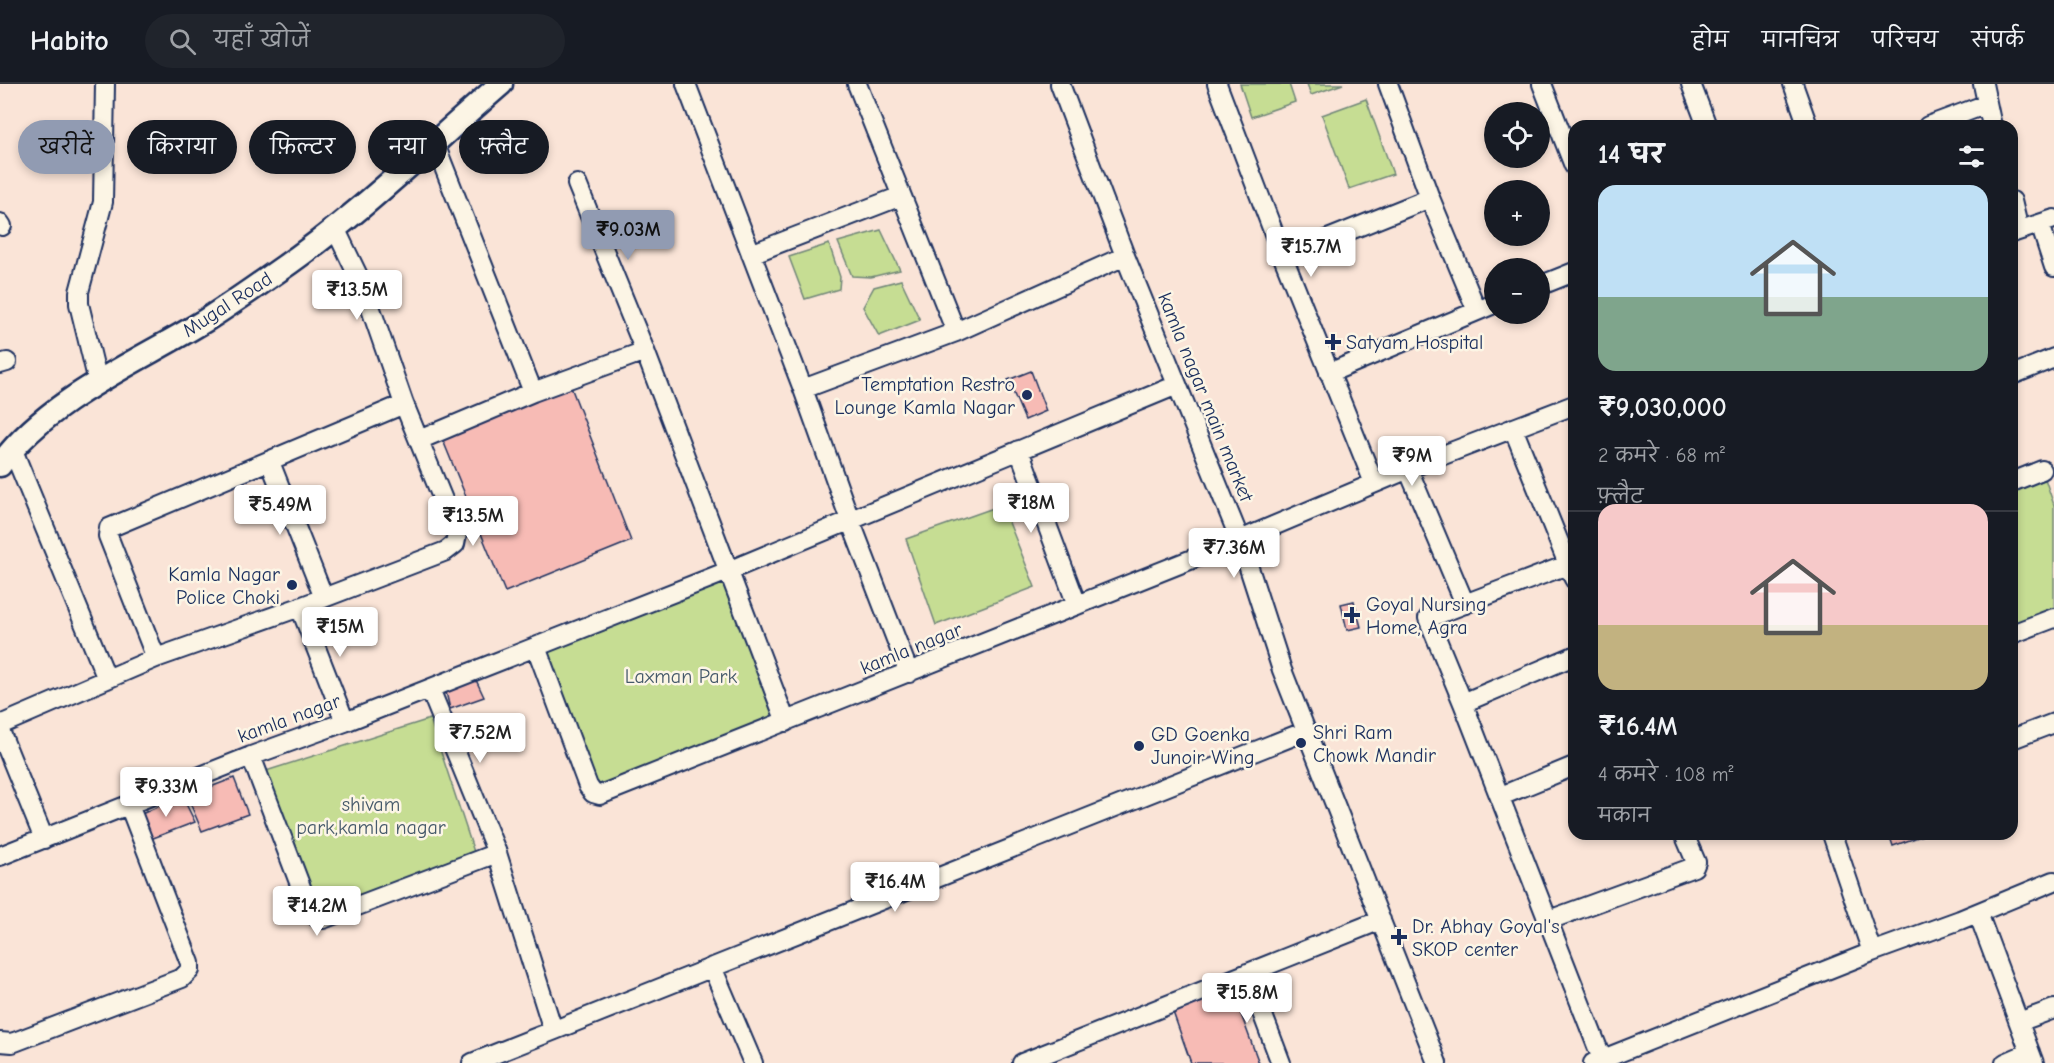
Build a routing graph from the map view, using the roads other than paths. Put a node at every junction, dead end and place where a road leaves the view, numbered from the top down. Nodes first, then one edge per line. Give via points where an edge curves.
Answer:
1 (105, 84) edge
2 (501, 84) edge
3 (686, 84) edge
4 (857, 84) edge
5 (1060, 84) edge
6 (1217, 84) edge
7 (1388, 84) edge
8 (1542, 84) edge
9 (1691, 84) edge
10 (1793, 84) edge
11 (1983, 84) edge
12 (1987, 104) junction
13 (1705, 120) edge
14 (1806, 120) edge
15 (1944, 120) edge
16 (1991, 120) edge
17 (447, 131) edge
18 (1568, 151) edge
19 (397, 174) edge
20 (447, 174) edge
21 (578, 184) dead end
22 (901, 196) junction
23 (1430, 198) junction
24 (2047, 221) edge
25 (335, 228) junction
26 (2018, 231) edge
27 (751, 254) junction
28 (1125, 256) junction
29 (1283, 257) junction
30 (2054, 267) edge
31 (1568, 274) edge
32 (1550, 282) edge
33 (1484, 308) edge
34 (1477, 311) junction
35 (956, 332) junction
36 (645, 351) junction
37 (2054, 358) edge
38 (1329, 373) junction
39 (2018, 373) edge
40 (98, 382) junction
41 (1177, 385) junction
42 (803, 389) junction
43 (533, 392) junction
44 (404, 404) junction
45 (1568, 407) edge
46 (1513, 428) junction
47 (419, 440) junction
48 (1019, 450) junction
49 (6, 457) edge
50 (270, 462) junction
51 (1408, 469) junction
52 (2042, 470) dead end
53 (2018, 480) edge
54 (1374, 483) junction
55 (850, 520) junction
56 (1240, 540) junction
57 (1568, 567) edge
58 (728, 571) junction
59 (1568, 573) edge
60 (324, 598) junction
61 (1465, 604) junction
62 (1077, 605) junction
63 (300, 607) junction
64 (2054, 618) edge
65 (2018, 632) edge
66 (536, 647) junction
67 (156, 658) junction
68 (1568, 659) edge
69 (909, 673) junction
70 (107, 679) junction
71 (430, 689) junction
72 (1463, 703) junction
73 (345, 722) junction
74 (786, 722) junction
75 (2054, 723) edge
76 (0, 725) edge
77 (0, 730) edge
78 (1306, 730) junction
79 (2018, 737) edge
80 (251, 756) junction
81 (1568, 768) edge
82 (1501, 796) junction
83 (129, 805) junction
84 (44, 839) junction
85 (1687, 840) edge
86 (1834, 840) edge
87 (497, 853) junction
88 (0, 856) edge
89 (2054, 881) edge
90 (1978, 913) junction
91 (1381, 920) junction
92 (1549, 920) junction
93 (1872, 952) junction
94 (712, 967) junction
95 (1247, 973) junction
96 (2054, 1009) edge
97 (2019, 1022) junction
98 (553, 1030) junction
99 (0, 1042) edge
100 (2032, 1058) edge
101 (1598, 1061) edge
102 (472, 1063) edge
103 (753, 1063) edge
104 (1022, 1063) edge
105 (1281, 1063) edge
106 (1437, 1063) edge
107 (2006, 1063) edge

1 - 40 street via 103,202 79,292
2 - 17 street, Mugal Road
3 - 27 street
4 - 22 street
5 - 28 street, kamla nagar main market
6 - 29 street
7 - 23 street
8 - 18 street
9 - 13 street
10 - 14 street
11 - 12 street
12 - 15 street
12 - 16 street
19 - 25 street, Mugal Road
20 - 43 street
21 - 36 street
22 - 27 street
22 - 35 street
23 - 29 street
23 - 34 street
24 - 26 street
24 - 30 street
25 - 40 street, Mugal Road via 206,320
25 - 44 street via 363,286
27 - 42 street
28 - 35 street
28 - 41 street, kamla nagar main market
29 - 38 street
31 - 32 street
33 - 34 street
34 - 38 street
35 - 42 street
36 - 43 street
36 - 58 street
37 - 39 street
38 - 54 street
40 - 49 street, Mugal Road via 71,399
41 - 48 street, kamla nagar
41 - 56 street, kamla nagar main market
42 - 55 street
43 - 47 street
44 - 47 street
44 - 50 street
45 - 46 street, kamla nagar
46 - 51 street, kamla nagar
46 - 57 street
47 - 60 street via 457,534 456,544
48 - 55 street, kamla nagar
48 - 62 street
49 - 70 street
50 - 60 street
50 - 67 street via 108,529
51 - 54 street, kamla nagar
51 - 61 street
52 - 53 street
54 - 56 street, kamla nagar
55 - 58 street, kamla nagar
55 - 69 street
56 - 62 street, kamla nagar
56 - 78 street, kamla nagar main market
58 - 66 street, kamla nagar
58 - 74 street
59 - 61 street
60 - 63 street
61 - 72 street via 1428,618
62 - 69 street, kamla nagar
63 - 67 street
63 - 73 street
64 - 65 street
66 - 71 street, kamla nagar
66 - 74 street, kamla nagar via 588,786 597,795
67 - 70 street
68 - 72 street
69 - 74 street, kamla nagar
70 - 76 street
71 - 73 street, kamla nagar
71 - 87 street
72 - 82 street
73 - 80 street, kamla nagar
75 - 79 street
77 - 84 street
78 - 91 street, kamla nagar main market
78 - 94 street
80 - 83 street, kamla nagar
80 - 87 street via 310,911 318,918
81 - 82 street
82 - 92 street
83 - 84 street, kamla nagar
83 - 99 street via 190,970 182,978 12,1043
84 - 88 street, kamla nagar
85 - 92 street via 1696,862 1694,867
86 - 93 street
87 - 98 street
89 - 90 street
90 - 93 street
90 - 97 street
91 - 95 street
91 - 106 street, kamla nagar main market
92 - 101 street
93 - 101 street
94 - 98 street
94 - 103 street
95 - 104 street
95 - 105 street
96 - 97 street
97 - 100 street
98 - 102 street
100 - 107 street

